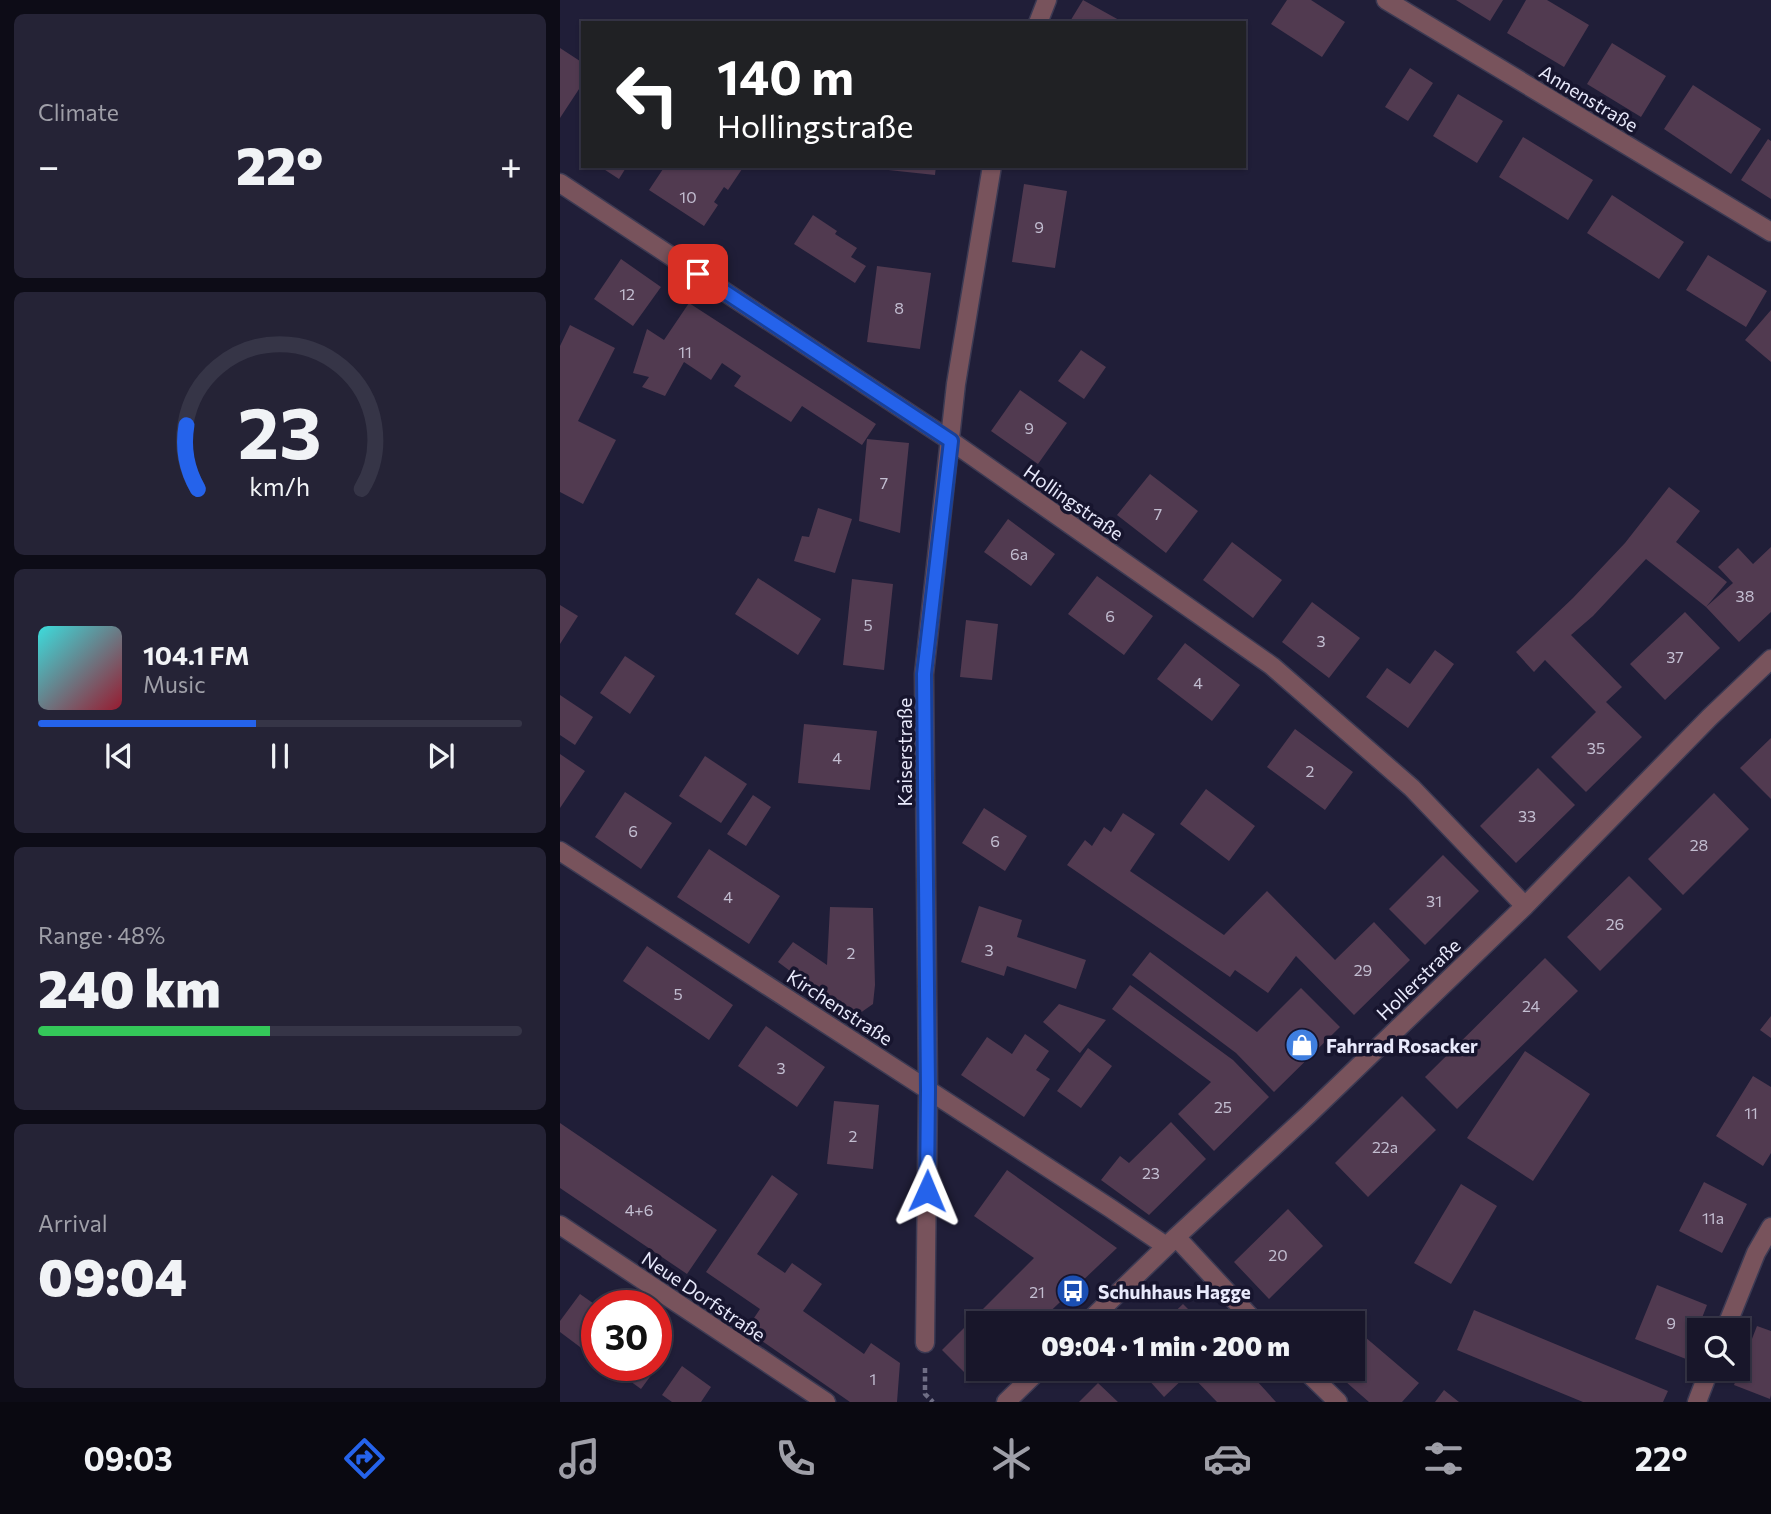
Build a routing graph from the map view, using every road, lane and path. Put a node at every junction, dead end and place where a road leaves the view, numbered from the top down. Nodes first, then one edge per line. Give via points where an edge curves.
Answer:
1 (1047, 0) edge
2 (1386, 0) edge
3 (1039, 21) edge
4 (992, 168) edge
5 (560, 183) edge
6 (1771, 232) edge
7 (951, 441) junction
8 (1771, 659) edge
9 (560, 851) edge
10 (1525, 905) junction
11 (928, 1090) junction
12 (560, 1225) edge
13 (1771, 1227) edge
14 (1171, 1241) junction
15 (1099, 1311) edge
16 (1244, 1311) edge
17 (1730, 1318) edge
18 (925, 1343) joint
19 (1028, 1381) edge
20 (1316, 1381) edge
21 (1705, 1381) edge
22 (826, 1402) edge
23 (933, 1402) edge
24 (1006, 1402) edge
25 (1338, 1402) edge
26 (1697, 1402) edge

1 - 3 street
2 - 6 street, Annenstraße
4 - 7 street, Kaiserstraße
5 - 7 street, Hollingstraße
7 - 10 street, Hollingstraße via 1272,666 1412,788
7 - 11 street, Kaiserstraße via 924,674
8 - 10 street, Hollerstraße
9 - 11 street, Kirchenstraße
10 - 14 street, Hollerstraße
11 - 14 street, Kirchenstraße
11 - 18 street, Kaiserstraße
12 - 22 street, Neue Dorfstraße
13 - 17 street
14 - 15 street, Hollerstraße
14 - 16 street, Kirchenstraße
18 - 23 path via 925,1394
19 - 24 street
20 - 25 street
21 - 26 street

